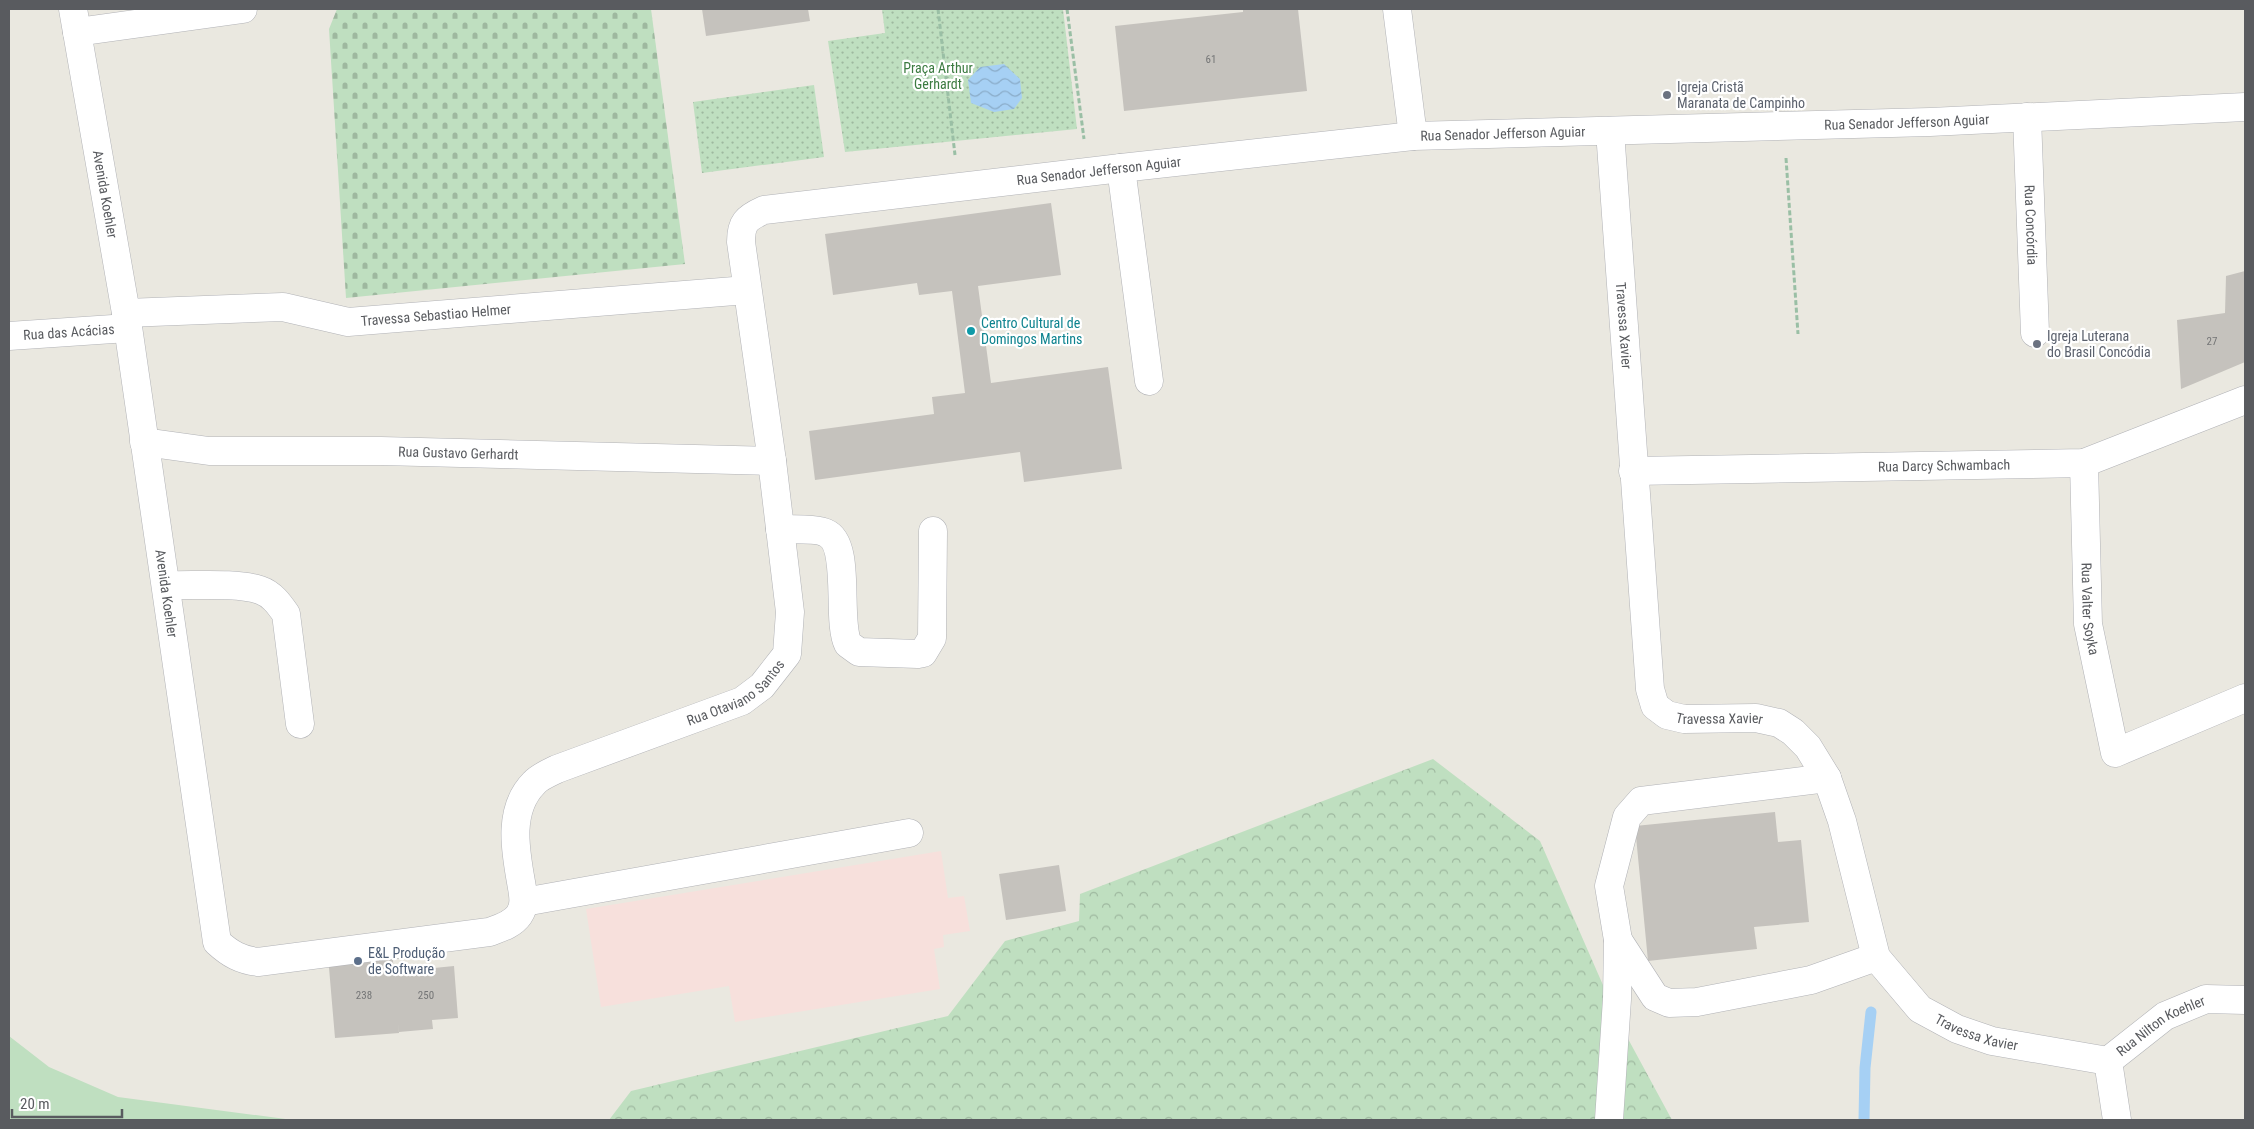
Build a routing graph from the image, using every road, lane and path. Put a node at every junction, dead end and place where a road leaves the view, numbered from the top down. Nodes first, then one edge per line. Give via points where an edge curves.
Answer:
1 (243, 9) edge
2 (938, 9) edge
3 (1067, 9) edge
4 (1397, 9) edge
5 (75, 20) edge
6 (2245, 107) edge
7 (2027, 117) junction
8 (1784, 126) junction
9 (1610, 130) junction
10 (1413, 136) junction
11 (1121, 168) junction
12 (1089, 172) junction
13 (959, 188) junction
14 (764, 210) joint
15 (747, 290) junction
16 (127, 321) junction
17 (2035, 333) dead end
18 (1798, 334) dead end
19 (9, 336) edge
20 (1149, 381) dead end
21 (2245, 400) edge
22 (144, 442) junction
23 (772, 461) junction
24 (2084, 463) junction
25 (1633, 471) junction
26 (780, 529) junction
27 (933, 531) dead end
28 (166, 585) junction
29 (2245, 698) edge
30 (300, 724) dead end
31 (1827, 778) junction
32 (909, 833) dead end
33 (524, 902) junction
34 (1618, 940) junction
35 (1876, 957) junction
36 (2245, 1000) edge
37 (2108, 1061) junction
38 (1609, 1120) edge
39 (2117, 1120) edge

1 - 5 street
2 - 13 path
3 - 12 path
4 - 10 street
5 - 16 street, Avenida Koehler
6 - 7 street, Rua Senador Jefferson Aguiar
7 - 8 street, Rua Senador Jefferson Aguiar
7 - 17 street, Rua Concórdia
8 - 9 street, Rua Senador Jefferson Aguiar
8 - 18 path
9 - 10 street, Rua Senador Jefferson Aguiar
9 - 25 street, Travessa Xavier
10 - 11 street, Rua Senador Jefferson Aguiar
11 - 12 street, Rua Senador Jefferson Aguiar
11 - 20 street
12 - 13 street, Rua Senador Jefferson Aguiar
13 - 14 street, Rua Senador Jefferson Aguiar
14 - 15 street, Rua Otaviano Santos via 752,215 741,229
15 - 16 street, Travessa Sebastiao Helmer via 348,322 282,307
15 - 23 street, Rua Otaviano Santos
16 - 19 street, Rua das Acácias
16 - 22 street, Avenida Koehler
21 - 24 street, Rua Darcy Schwambach
22 - 23 street, Rua Gustavo Gerhardt via 209,451 381,451
22 - 28 street, Avenida Koehler
23 - 26 street, Rua Otaviano Santos
24 - 25 street, Rua Darcy Schwambach
24 - 29 street, Rua Valter Soyka via 2088,624 2115,753
25 - 31 street, Travessa Xavier via 1650,689 1655,706 1667,715 1684,719 1756,718 1779,724 1808,747
26 - 27 street via 826,532 833,538 841,555 843,614 848,644 859,652 918,654 924,653 932,638
26 - 33 street, Rua Otaviano Santos via 790,612 787,654 762,686 742,701 557,769 535,782 524,796 515,821 517,863
28 - 30 street via 247,587 262,590 278,601 286,614
28 - 33 street, Avenida Koehler via 217,942 244,960 258,962 451,937 507,926 519,915
31 - 34 street via 1641,802 1627,817 1609,886
31 - 35 street, Travessa Xavier via 1842,821
32 - 33 street
34 - 35 street via 1655,997 1669,1003 1697,1002 1811,980
34 - 38 street
35 - 37 street, Travessa Xavier via 1920,1009 1957,1029 1992,1041
36 - 37 street, Rua Nilton Koehler via 2206,998 2165,1016
37 - 39 street, Rua Nilton Koehler

